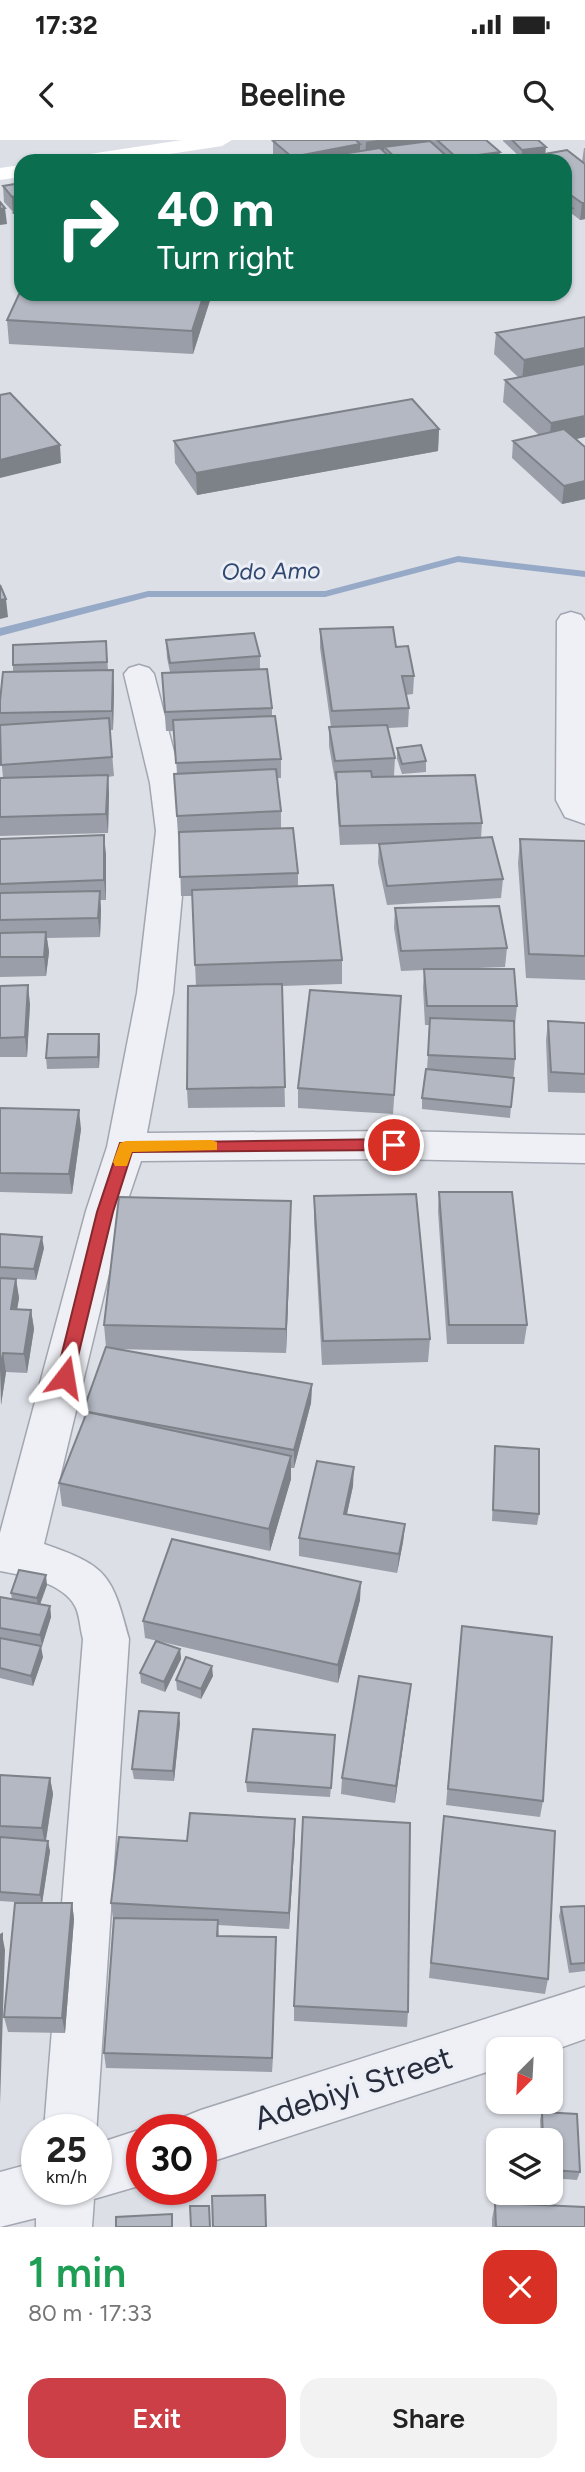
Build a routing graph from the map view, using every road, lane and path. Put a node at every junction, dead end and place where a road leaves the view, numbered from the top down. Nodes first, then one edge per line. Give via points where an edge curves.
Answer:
1 (222, 140) edge
2 (129, 154) edge
3 (571, 621) dead end
4 (139, 674) dead end
5 (585, 814) edge
6 (126, 1147) junction
7 (585, 1149) edge
8 (10, 1553) edge
9 (585, 2013) edge
10 (72, 2114) edge
11 (217, 2133) edge
12 (21, 2194) edge
13 (0, 2200) edge
14 (66, 2205) edge
15 (64, 2227) edge

1 - 2 street
3 - 5 street via 572,800 576,810
4 - 6 street via 166,783 172,831 155,993
6 - 7 street
6 - 8 street
8 - 10 street via 65,1572 94,1595 106,1639
9 - 11 street, Adebiyi Street
12 - 13 street
14 - 15 street

